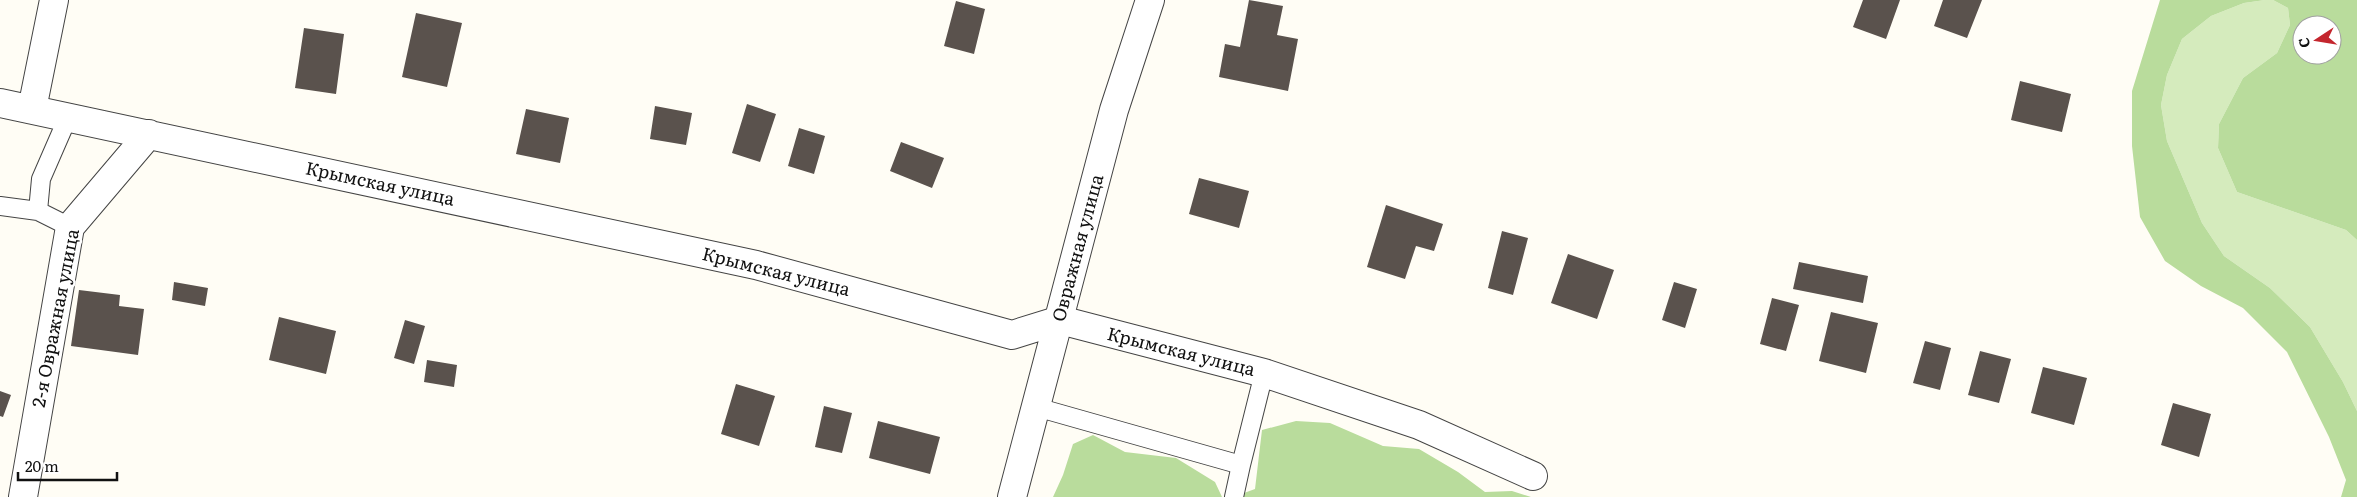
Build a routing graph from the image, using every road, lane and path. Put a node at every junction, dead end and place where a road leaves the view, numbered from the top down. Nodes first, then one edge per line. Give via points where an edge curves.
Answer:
1 (54, 0) edge
2 (1150, 0) edge
3 (0, 103) edge
4 (32, 109) junction
5 (68, 117) junction
6 (148, 134) junction
7 (0, 206) edge
8 (38, 210) junction
9 (70, 227) junction
10 (1060, 320) junction
11 (1264, 373) junction
12 (1036, 408) junction
13 (1241, 465) junction
14 (1533, 476) dead end
15 (23, 497) edge
16 (1012, 497) edge
17 (1234, 497) edge

1 - 4 street
2 - 10 street, Овражная улица via 1114,110
3 - 4 street, Крымская улица
4 - 5 street, Крымская улица
5 - 6 street, Крымская улица
5 - 8 lane via 41,179
6 - 9 street, 2-я Овражная улица
6 - 10 street, Крымская улица via 756,264 1012,335
7 - 8 lane
8 - 9 lane
9 - 15 street, 2-я Овражная улица
10 - 11 street, Крымская улица
10 - 12 street, Овражная улица
11 - 13 lane
11 - 14 street, Крымская улица via 1419,425
12 - 13 lane
12 - 16 street, Овражная улица
13 - 17 lane

